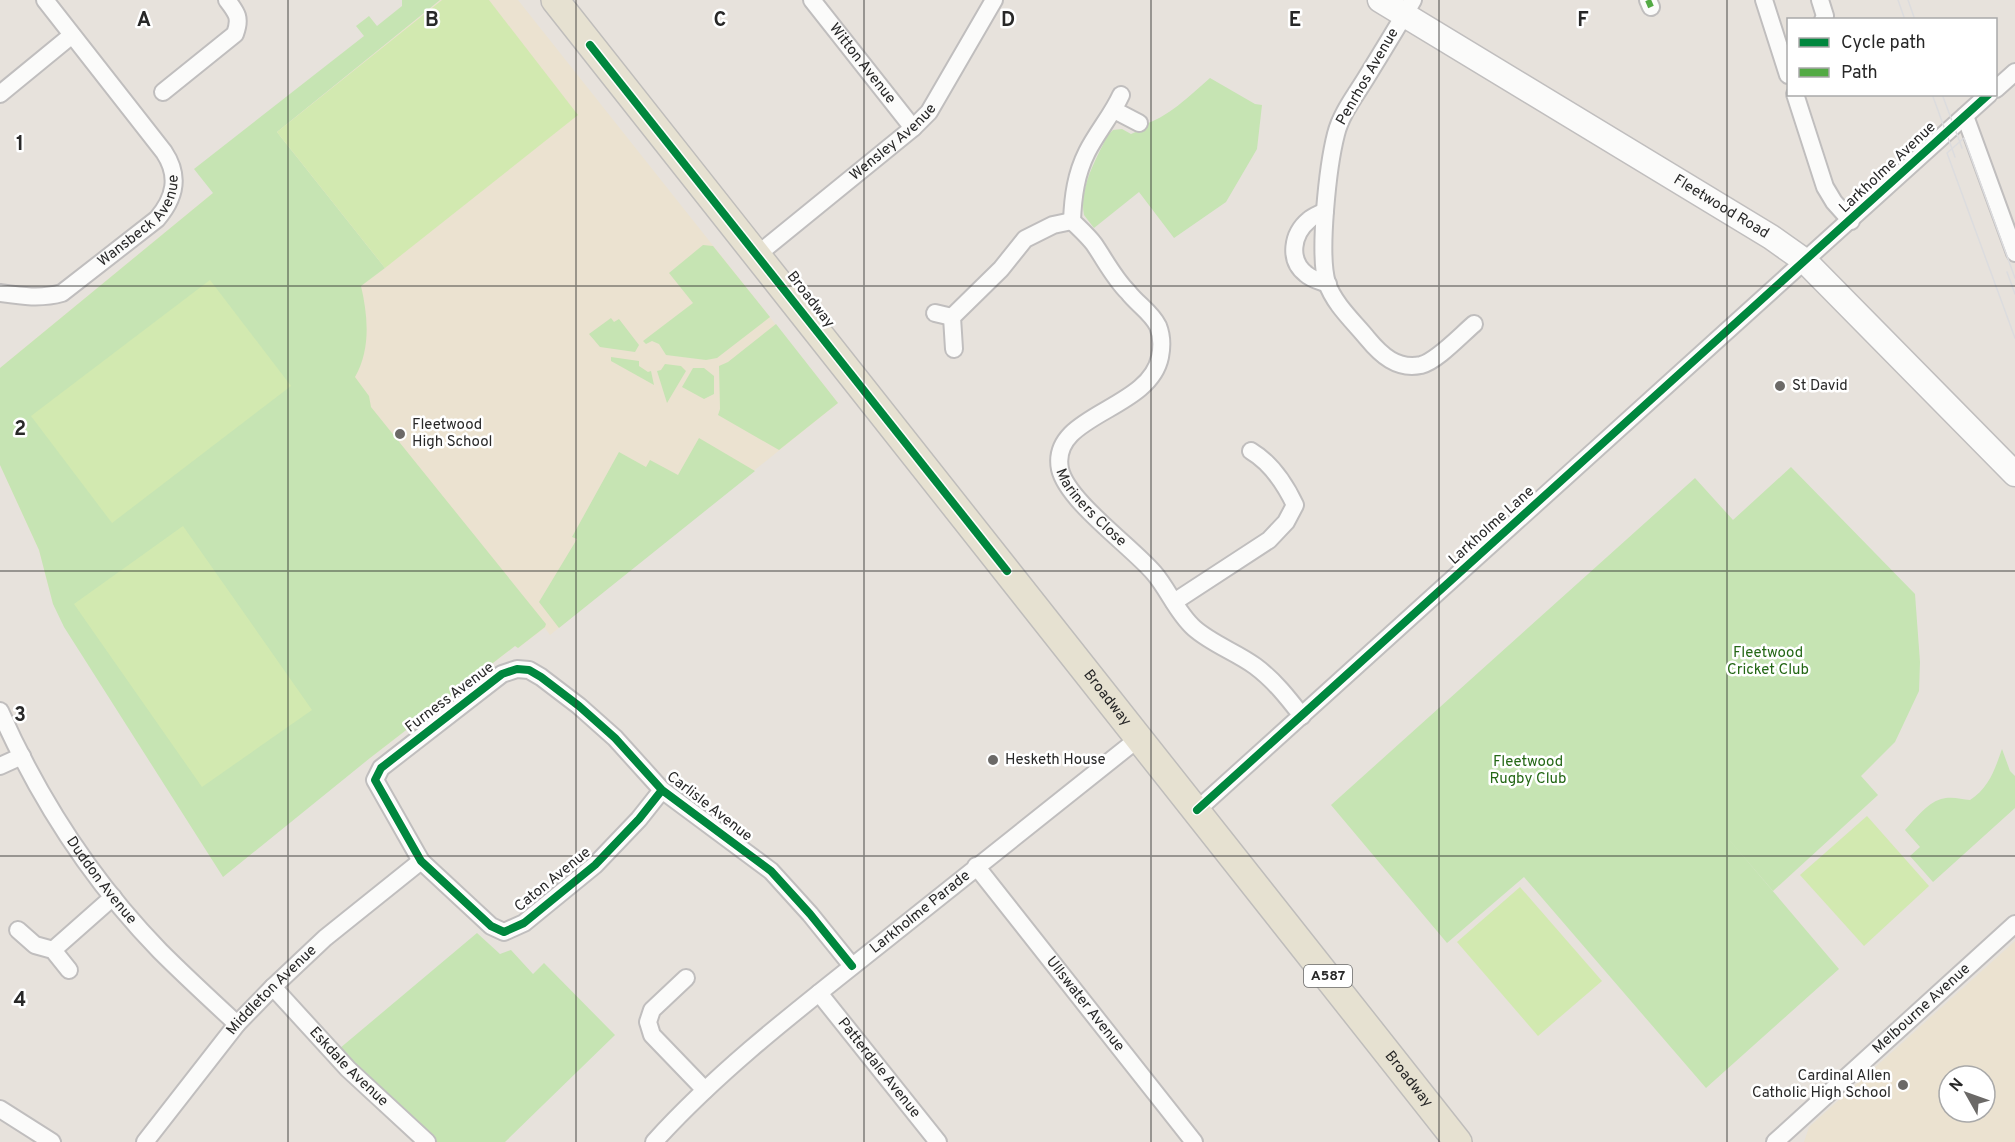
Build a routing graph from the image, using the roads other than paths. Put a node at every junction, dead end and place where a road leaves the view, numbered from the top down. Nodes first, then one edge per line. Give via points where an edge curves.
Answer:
1 (45, 0) edge
2 (227, 0) edge
3 (555, 0) edge
4 (812, 0) edge
5 (994, 0) edge
6 (1380, 0) edge
7 (1764, 0) edge
8 (1820, 0) edge
9 (1408, 8) edge
10 (1824, 18) edge
11 (72, 35) junction
12 (1783, 38) edge
13 (1787, 68) edge
14 (2015, 72) edge
15 (1997, 86) edge
16 (163, 92) dead end
17 (0, 94) edge
18 (1121, 95) dead end
19 (1796, 96) edge
20 (1987, 96) edge
21 (1114, 110) junction
22 (1965, 116) junction
23 (1139, 123) dead end
24 (913, 128) junction
25 (1325, 211) junction
26 (1851, 220) junction
27 (1072, 221) junction
28 (2015, 253) edge
29 (757, 255) junction
30 (1805, 261) junction
31 (1328, 284) junction
32 (0, 293) edge
33 (935, 313) dead end
34 (952, 318) junction
35 (1474, 324) dead end
36 (954, 349) dead end
37 (1251, 451) dead end
38 (2015, 474) edge
39 (1174, 602) junction
40 (541, 677) joint
41 (0, 711) edge
42 (1302, 716) junction
43 (1139, 738) junction
44 (22, 756) junction
45 (0, 766) edge
46 (381, 768) joint
47 (662, 790) junction
48 (1197, 810) junction
49 (421, 861) junction
50 (976, 866) junction
51 (113, 897) junction
52 (2015, 924) edge
53 (18, 930) dead end
54 (53, 950) junction
55 (852, 966) junction
56 (69, 970) dead end
57 (686, 978) dead end
58 (273, 987) junction
59 (819, 993) junction
60 (237, 1024) junction
61 (705, 1090) junction
62 (0, 1109) edge
63 (52, 1142) edge
64 (145, 1142) edge
65 (427, 1142) edge
66 (654, 1142) edge
67 (938, 1142) edge
68 (1194, 1142) edge
69 (1458, 1142) edge
70 (1775, 1142) edge

1 - 11 street, Wansbeck Avenue
2 - 16 street via 236,11 239,24 235,34
3 - 29 main road, Broadway / A587
4 - 24 street, Witton Avenue
5 - 24 street, Wensley Avenue via 929,112
6 - 9 street, Fleetwood Road
7 - 12 street
8 - 10 street
9 - 25 street, Penrhos Avenue via 1337,131
9 - 30 street, Fleetwood Road
11 - 17 street
11 - 32 street, Wansbeck Avenue via 170,160 175,185 172,196 157,219 62,293 36,297
12 - 13 street
14 - 15 street
18 - 21 street
19 - 26 street via 1826,187
20 - 22 street, Larkholme Avenue
21 - 23 street
21 - 27 street via 1077,176
22 - 26 street, Larkholme Avenue
22 - 28 street
24 - 29 street, Wensley Avenue
25 - 31 street, Penrhos Avenue via 1324,268
25 - 31 street, Penrhos Avenue via 1308,220 1297,235 1294,252 1295,262 1308,276
26 - 30 street, Larkholme Avenue
27 - 34 street via 1053,225 1025,239
27 - 39 street, Mariners Close via 1092,242 1128,294 1159,327 1162,346 1159,364 1148,381 1128,399 1088,419 1070,434 1061,453 1060,469 1069,488 1140,557
29 - 43 main road, Broadway / A587
30 - 38 street, Fleetwood Road
30 - 42 street, Larkholme Lane
31 - 35 street, Penrhos Avenue via 1372,345 1387,360 1406,366 1423,365
33 - 34 street
34 - 36 street
37 - 39 street via 1264,459 1288,491 1294,506 1286,522 1269,540
39 - 42 street, Mariners Close via 1192,626 1274,682
40 - 46 street, Furness Avenue via 517,669 502,674
40 - 47 street, Carlisle Avenue via 615,738
41 - 44 street, Duddon Avenue
42 - 48 street, Larkholme Lane
43 - 48 main road, Broadway / A587
43 - 50 street, Larkholme Parade
44 - 45 street
44 - 51 street, Duddon Avenue via 58,821
46 - 49 street, Caton Avenue via 375,780
47 - 49 street, Caton Avenue via 595,866 524,923 504,932 491,926
47 - 55 street, Carlisle Avenue via 771,871
48 - 69 main road, Broadway / A587
49 - 58 street, Middleton Avenue via 325,938
50 - 55 street, Larkholme Parade
50 - 68 street, Ullswater Avenue
51 - 54 street
51 - 60 street, Duddon Avenue via 159,950
52 - 70 street, Melbourne Avenue
53 - 54 street via 35,945
54 - 56 street
55 - 59 street, Larkholme Parade
57 - 61 street via 652,1010 648,1022 652,1035
58 - 60 street, Middleton Avenue
58 - 65 street, Eskdale Avenue via 348,1070
59 - 61 street, Larkholme Parade
59 - 67 street, Patterdale Avenue
60 - 64 street, Middleton Avenue
61 - 66 street, Larkholme Parade
62 - 63 street

